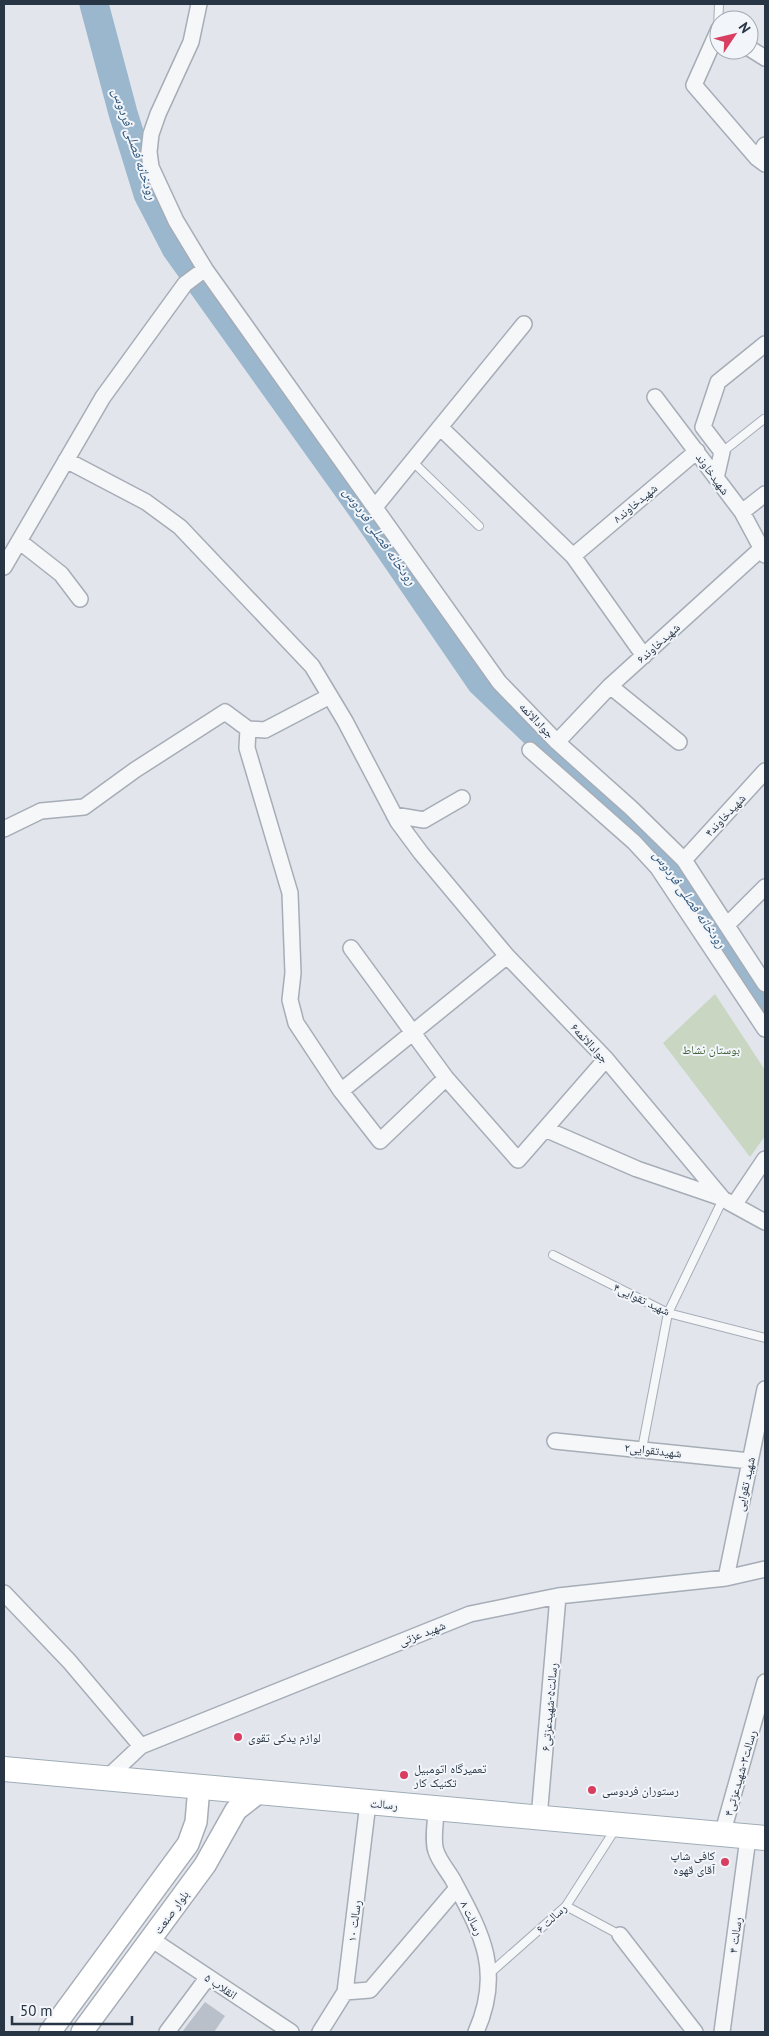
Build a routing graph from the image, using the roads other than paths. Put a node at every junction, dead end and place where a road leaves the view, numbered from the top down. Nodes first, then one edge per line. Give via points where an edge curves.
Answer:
1 (199, 4) edge
2 (709, 50) edge
3 (765, 145) edge
4 (761, 161) edge
5 (206, 269) junction
6 (524, 324) dead end
7 (765, 344) edge
8 (655, 397) dead end
9 (764, 419) dead end
10 (441, 428) junction
11 (697, 451) junction
12 (722, 452) junction
13 (66, 460) junction
14 (413, 462) junction
15 (706, 465) junction
16 (716, 478) junction
17 (765, 494) edge
18 (375, 507) junction
19 (742, 512) junction
20 (479, 526) dead end
21 (19, 542) junction
22 (764, 552) edge
23 (573, 556) junction
24 (4, 567) edge
25 (80, 599) dead end
26 (644, 656) junction
27 (610, 686) junction
28 (330, 696) junction
29 (248, 729) junction
30 (557, 742) junction
31 (679, 742) dead end
32 (530, 750) dead end
33 (765, 771) edge
34 (462, 798) dead end
35 (394, 815) junction
36 (4, 829) edge
37 (684, 860) junction
38 (765, 887) edge
39 (727, 925) junction
40 (352, 948) dead end
41 (507, 956) junction
42 (765, 984) edge
43 (765, 1029) edge
44 (414, 1033) junction
45 (606, 1059) junction
46 (446, 1078) junction
47 (340, 1091) junction
48 (545, 1129) junction
49 (765, 1159) edge
50 (728, 1202) junction
51 (765, 1222) edge
52 (553, 1255) dead end
53 (668, 1313) junction
54 (765, 1338) edge
55 (765, 1389) edge
56 (555, 1441) dead end
57 (642, 1449) junction
58 (750, 1461) junction
59 (765, 1569) edge
60 (726, 1578) junction
61 (4, 1593) edge
62 (558, 1596) junction
63 (765, 1682) edge
64 (141, 1746) junction
65 (4, 1768) edge
66 (107, 1778) junction
67 (199, 1787) junction
68 (258, 1792) junction
69 (368, 1803) junction
70 (436, 1809) junction
71 (539, 1818) junction
72 (618, 1826) junction
73 (722, 1836) junction
74 (757, 1838) edge
75 (457, 1888) junction
76 (566, 1906) junction
77 (129, 1925) junction
78 (620, 1935) joint
79 (151, 1939) junction
80 (488, 1975) junction
81 (208, 1977) junction
82 (345, 1992) junction
83 (50, 2032) edge
84 (82, 2032) edge
85 (167, 2032) edge
86 (291, 2032) edge
87 (320, 2032) edge
88 (476, 2032) edge
89 (695, 2032) edge
90 (722, 2032) edge

1 - 5 street, جوادالائمه via 191,42 158,114 149,152 152,167 176,221
2 - 4 street via 694,86
3 - 4 street
5 - 13 street via 184,284 103,398
5 - 18 street, جوادالائمه
6 - 10 street
7 - 12 street via 718,382 703,426
8 - 11 street, شهیدخاوند
9 - 12 lane
10 - 14 street
10 - 23 street
11 - 15 street, شهیدخاوند
11 - 23 street, شهیدخاوند۸
12 - 15 lane
12 - 16 street
13 - 21 street
13 - 28 street, جوادالائمه۶ via 146,502 180,527 312,666
14 - 18 street
14 - 20 lane
15 - 16 street, شهیدخاوند
16 - 19 street, شهیدخاوند
17 - 19 street
18 - 30 street, جوادالائمه via 500,682
19 - 22 street, شهیدخاوند
21 - 24 street
21 - 25 street via 61,574
22 - 26 street, شهیدخاوند۶
23 - 26 street
26 - 27 street, شهیدخاوند۶
27 - 30 street, شهیدخاوند۶
27 - 31 street
28 - 29 street via 265,730
28 - 35 street, جوادالائمه۶
29 - 36 street via 225,712 84,807 41,811
29 - 47 street via 247,748 290,893 293,973 290,1000 296,1023
30 - 37 street, جوادالائمه
32 - 43 street, جوادالائمه via 627,836 658,868
33 - 37 street, شهیدخاوند۴
34 - 35 street via 424,820
35 - 41 street, جوادالائمه۶ via 421,853
37 - 39 street, جوادالائمه
38 - 39 street
39 - 42 street, جوادالائمه
40 - 44 street
41 - 44 street
41 - 45 street, جوادالائمه۶
44 - 46 street
44 - 47 street
45 - 48 street
45 - 50 street, جوادالائمه۶
46 - 47 street via 380,1141
46 - 48 street via 518,1160
48 - 50 street via 637,1169
49 - 50 street
50 - 51 street, جوادالائمه۶
50 - 53 lane
52 - 53 lane, شهید تقوایی۴
53 - 54 lane, شهید تقوایی۴
53 - 57 lane
55 - 58 street, شهید تقوایی
56 - 57 street, شهیدتقوایی۲
57 - 58 street, شهیدتقوایی۲
58 - 60 street, شهید تقوایی
59 - 60 street, شهید عزتی
60 - 62 street, شهید عزتی
61 - 64 street
62 - 64 street, شهید عزتی via 470,1614
62 - 71 street, رسالت۵-شهیدعزتی۶
63 - 73 street, رسالت۳-شهیدعزتی۴
64 - 66 street, شهید عزتی
65 - 66 main road, رسالت
66 - 67 main road, رسالت
67 - 68 main road, رسالت
67 - 77 street via 196,1822 188,1844
68 - 69 main road, رسالت
68 - 79 street, بلوار صنعت via 236,1810 205,1865
69 - 70 main road, رسالت
69 - 82 street, رسالت ۱۰
70 - 71 main road, رسالت
70 - 75 street, رسالت ۸ via 435,1850
71 - 72 main road, رسالت
72 - 73 main road, رسالت
72 - 76 lane, رسالت ۶
73 - 74 main road, رسالت
74 - 90 street, رسالت ۴
75 - 80 street, رسالت ۸ via 480,1932 487,1952
75 - 82 street via 370,1990
76 - 78 lane
76 - 80 lane, رسالت ۶
77 - 79 street
77 - 83 street
78 - 89 street
79 - 81 street, انقلاب ۵
79 - 84 street, بلوار صنعت
80 - 88 street, رسالت ۸ via 487,1996
81 - 85 street
81 - 86 street, انقلاب ۵
82 - 87 street, رسالت ۱۰

